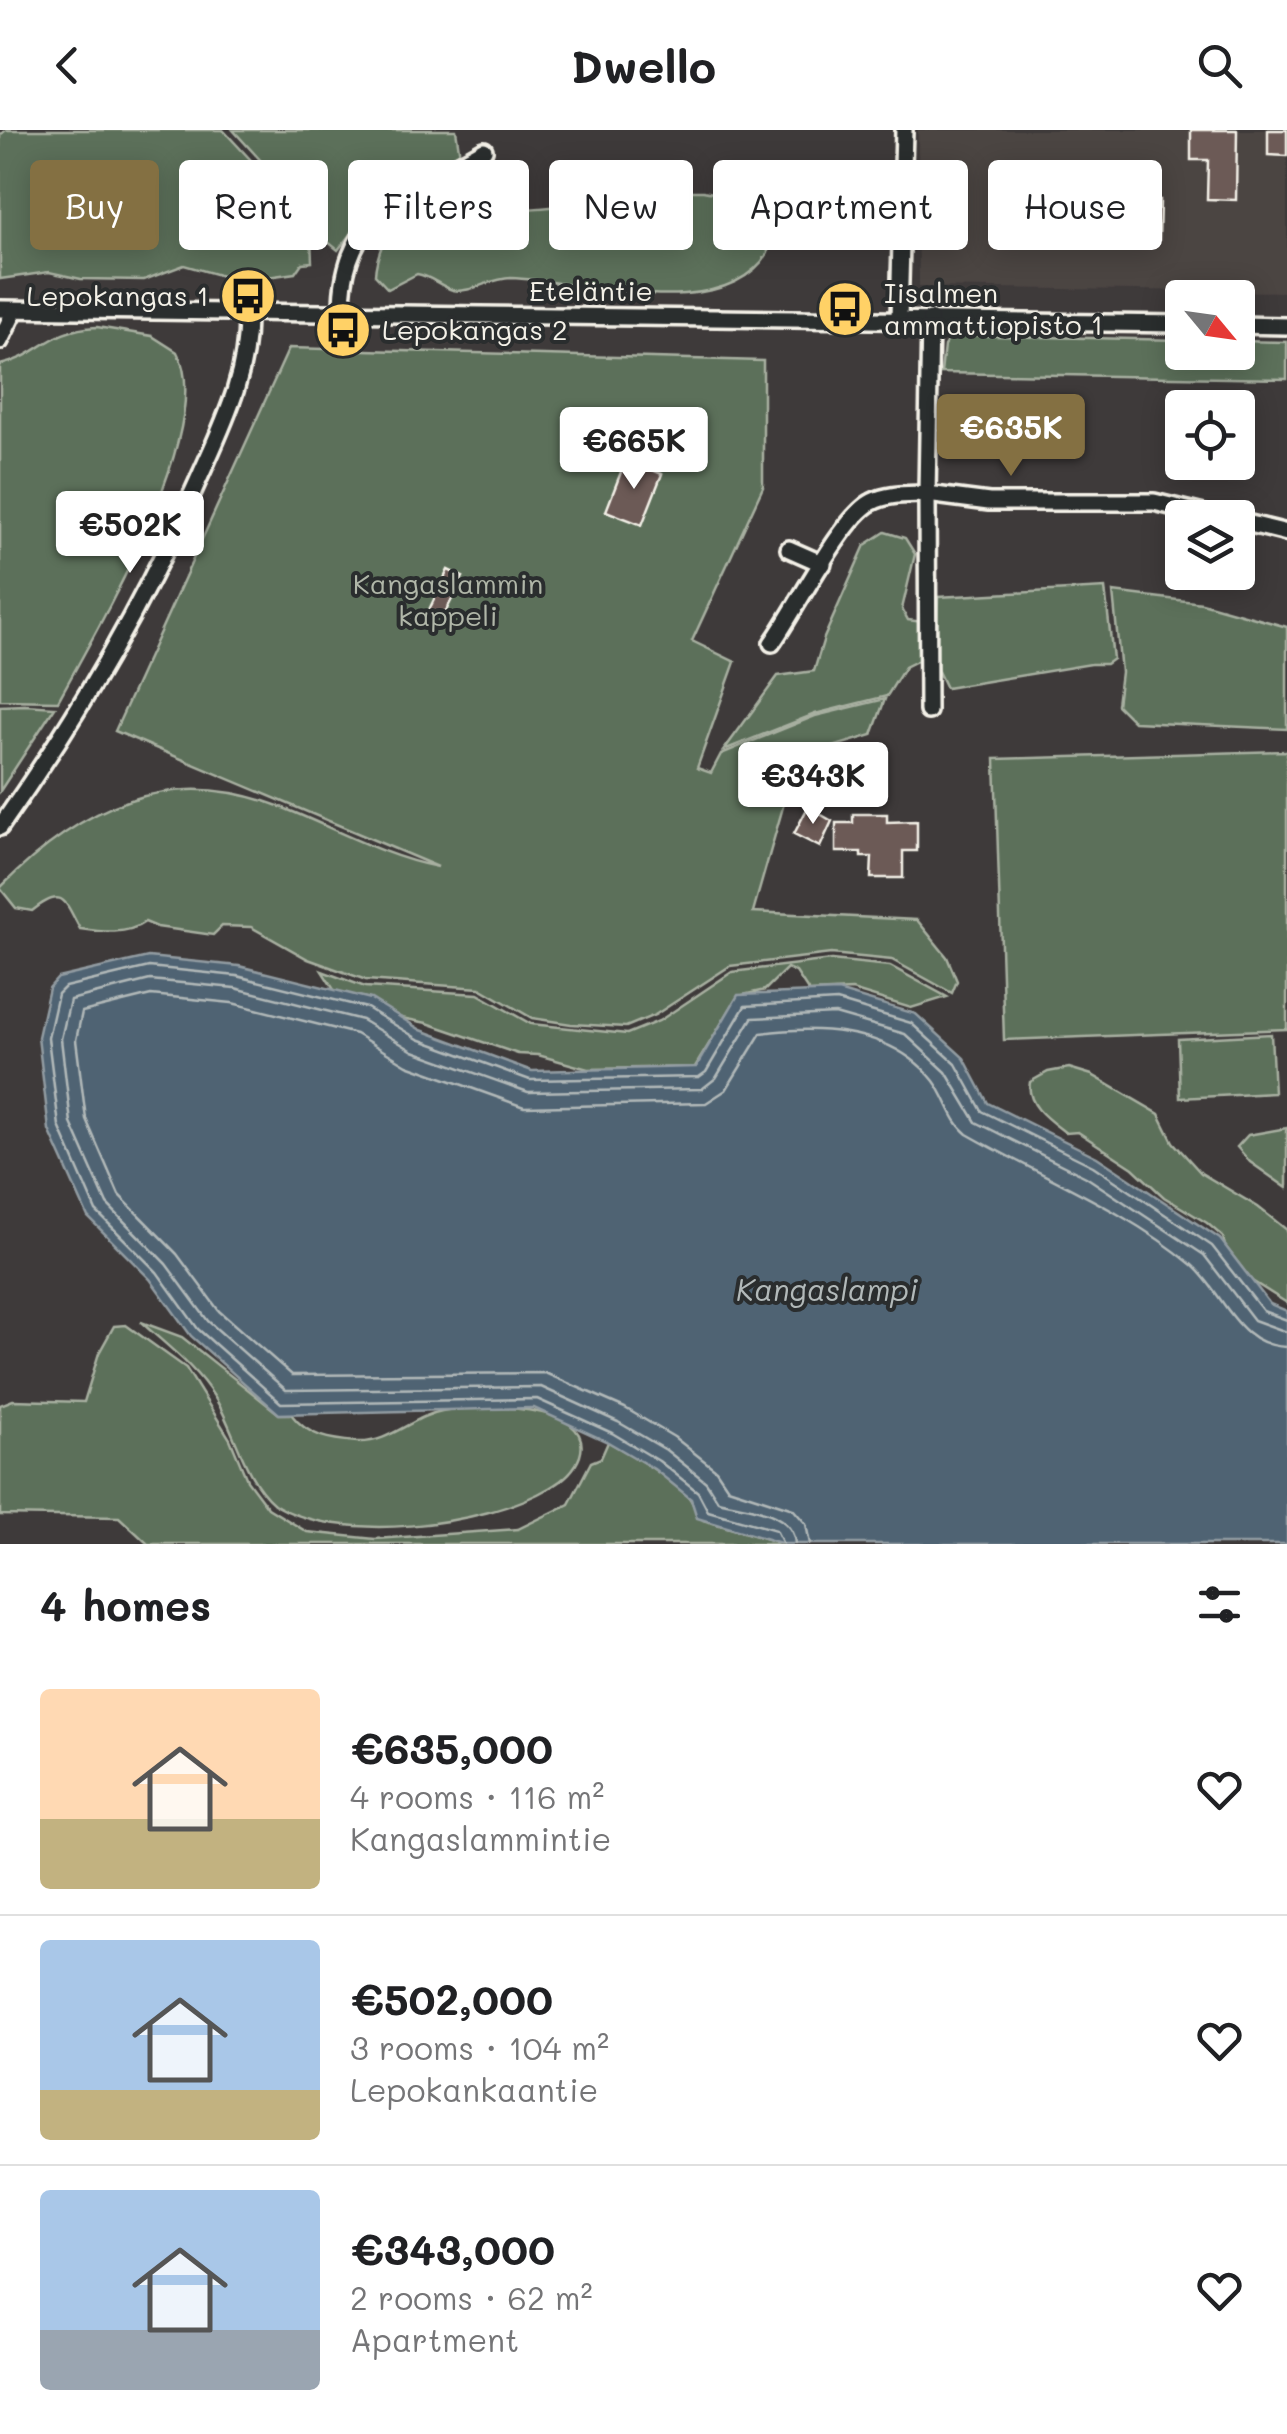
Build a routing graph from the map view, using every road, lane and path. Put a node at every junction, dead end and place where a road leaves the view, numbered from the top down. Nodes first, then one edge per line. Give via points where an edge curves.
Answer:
1 (904, 130) edge
2 (484, 150) dead end
3 (8, 309) edge
4 (247, 314) junction
5 (342, 315) junction
6 (900, 319) junction
7 (930, 320) junction
8 (1165, 324) edge
9 (1255, 325) edge
10 (1287, 326) edge
11 (0, 341) edge
12 (927, 494) junction
13 (1165, 505) edge
14 (1255, 526) edge
15 (1287, 533) edge
16 (789, 549) dead end
17 (823, 564) junction
18 (772, 643) dead end
19 (928, 711) dead end
20 (0, 827) edge

1 - 6 street
2 - 5 street via 372,217 352,244
3 - 4 street, Eteläntie
3 - 11 street
4 - 5 street, Eteläntie
4 - 20 street via 242,378 182,519 131,624
5 - 6 street, Eteläntie
6 - 7 street, Eteläntie
7 - 8 street, Eteläntie
7 - 12 street
9 - 10 street
12 - 13 street via 989,502
12 - 17 street via 894,495 865,506
12 - 19 street
14 - 15 street
16 - 17 street
17 - 18 street

